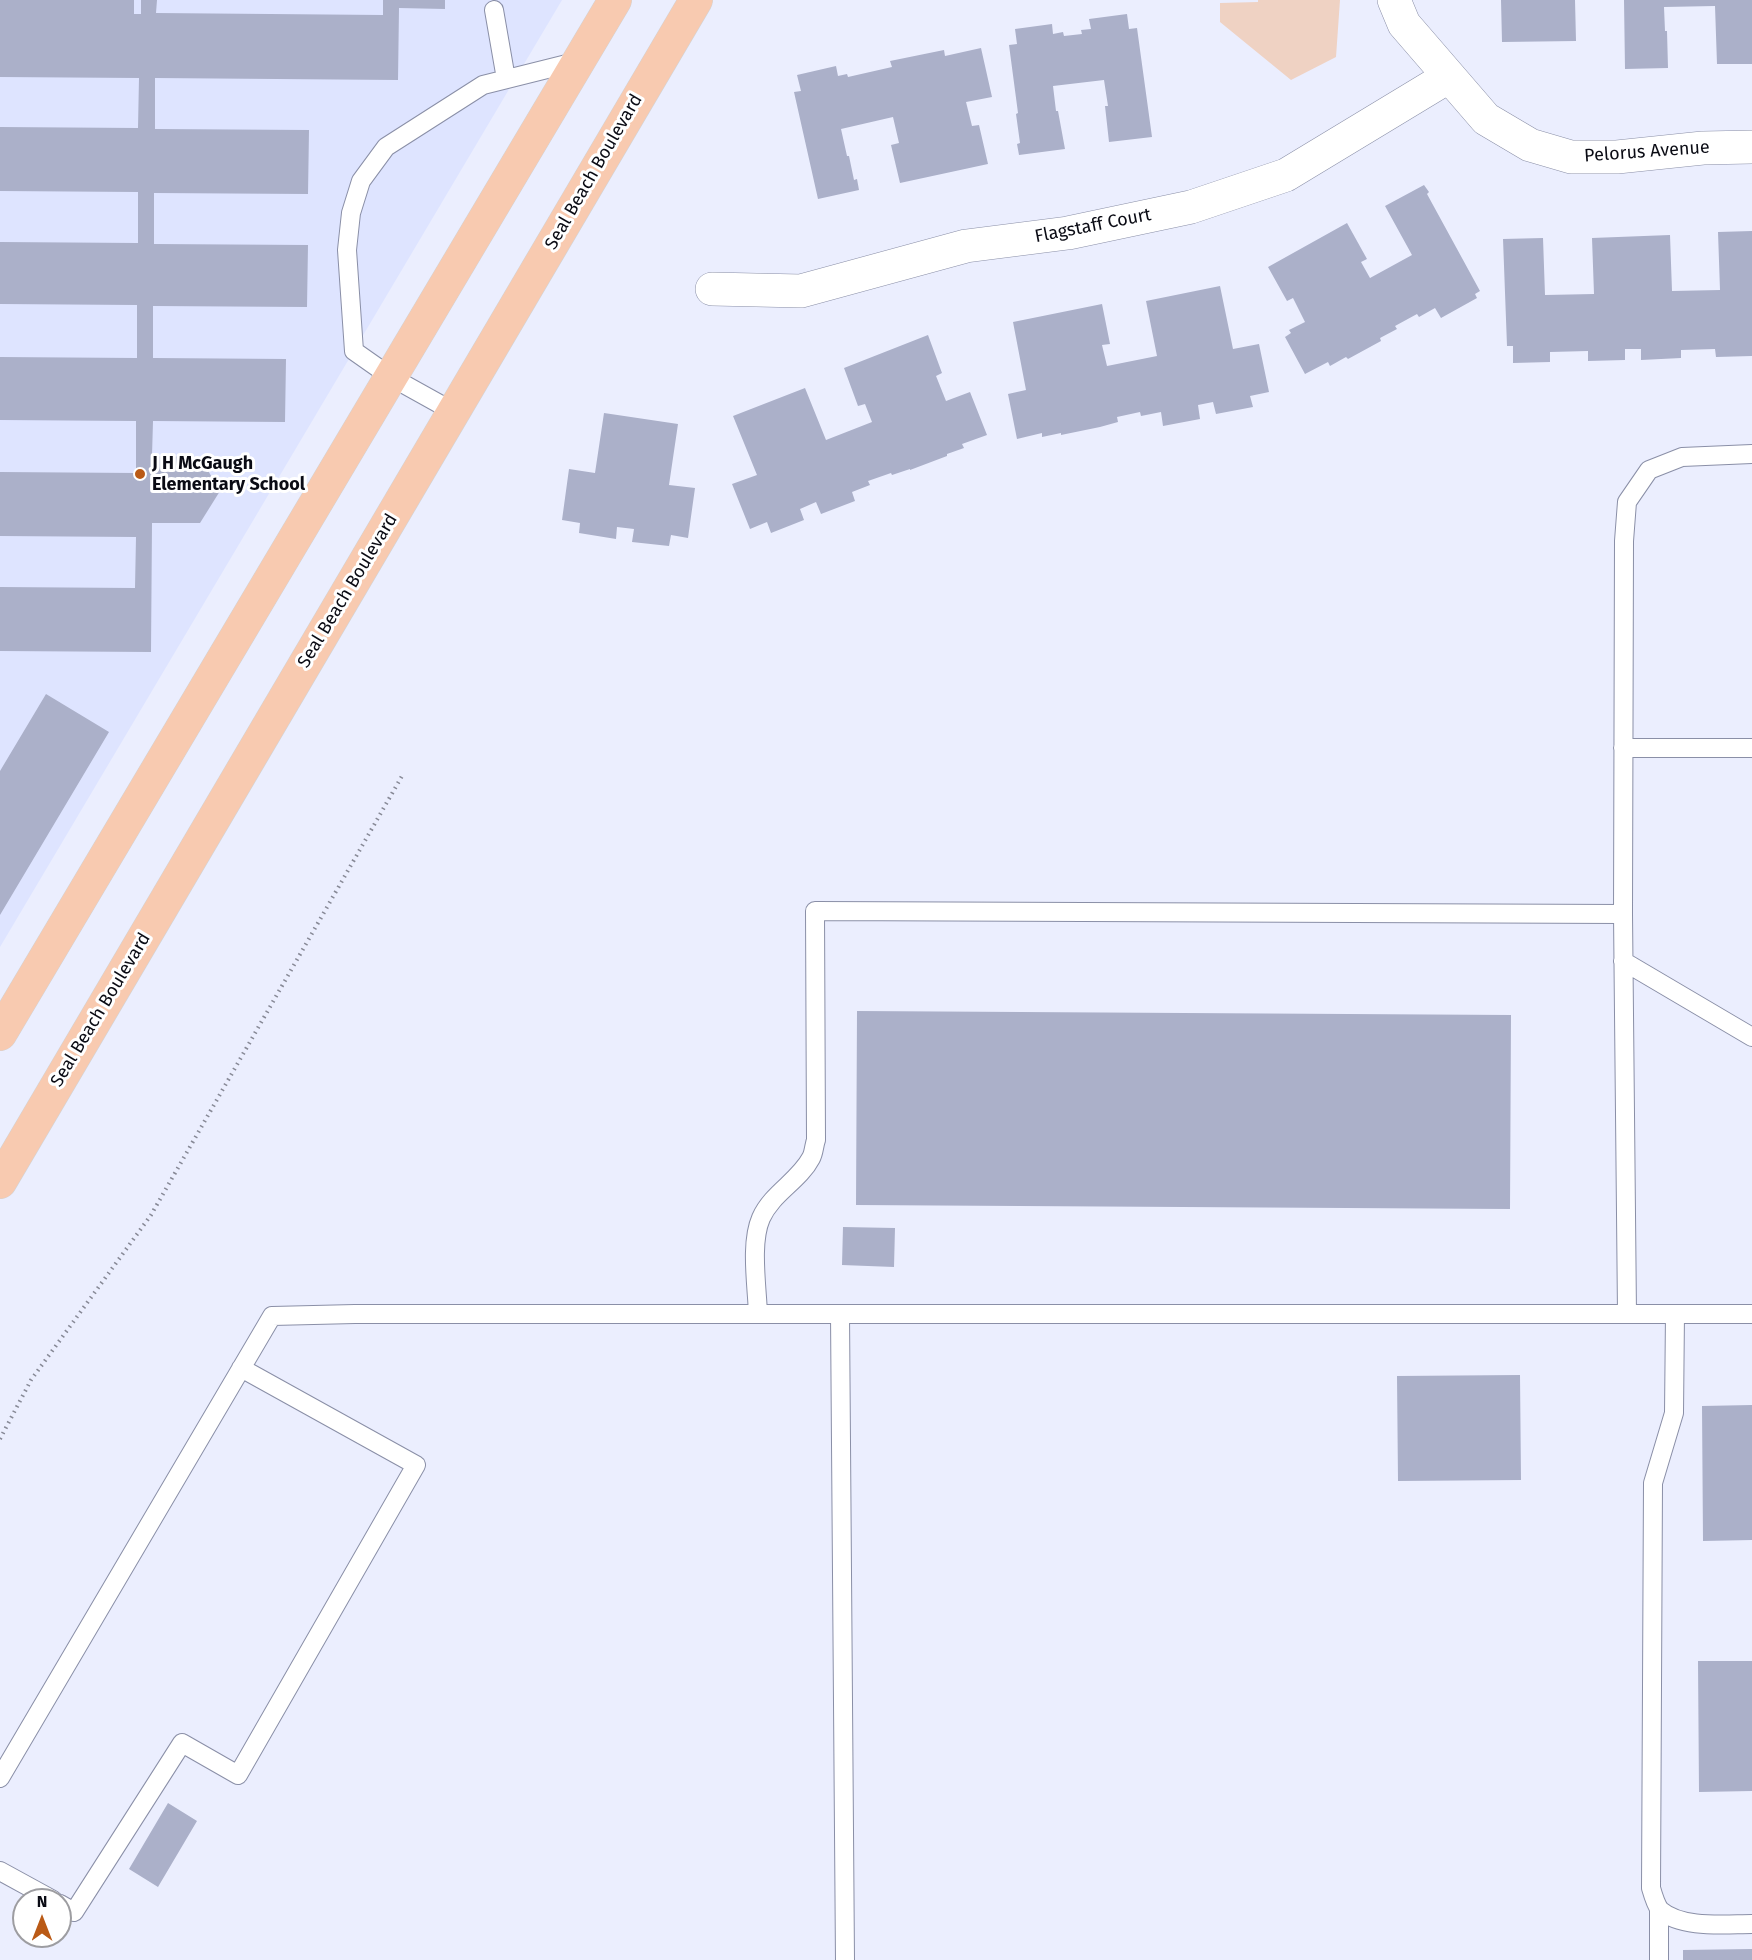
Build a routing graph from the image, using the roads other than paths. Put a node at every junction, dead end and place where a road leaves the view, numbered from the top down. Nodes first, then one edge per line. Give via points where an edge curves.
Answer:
1 (615, 0) edge
2 (696, 0) edge
3 (1394, 0) edge
4 (494, 10) dead end
5 (579, 62) junction
6 (1448, 77) junction
7 (506, 79) junction
8 (1752, 147) edge
9 (712, 289) dead end
10 (391, 377) junction
11 (454, 412) junction
12 (1752, 454) edge
13 (1623, 748) junction
14 (1752, 748) edge
15 (1623, 914) junction
16 (1623, 961) junction
17 (0, 1034) edge
18 (1752, 1037) edge
19 (0, 1182) edge
20 (758, 1314) junction
21 (840, 1314) junction
22 (1627, 1314) junction
23 (1675, 1314) junction
24 (1752, 1314) edge
25 (241, 1368) junction
26 (0, 1778) edge
27 (0, 1870) edge
28 (32, 1888) edge
29 (1659, 1909) junction
30 (72, 1911) edge
31 (1752, 1924) edge
32 (845, 1960) edge
33 (1659, 1960) edge

1 - 5 main road
2 - 11 main road, Seal Beach Boulevard
3 - 6 street, Pelorus Avenue via 1404,24
4 - 7 lane
5 - 7 lane
5 - 10 main road
6 - 8 street, Pelorus Avenue via 1486,119 1530,145 1571,157
6 - 9 street, Flagstaff Court via 1286,175 1191,207 1068,233 966,246 801,291
7 - 10 lane via 483,85 386,147 361,181 351,213 347,250 354,351
10 - 11 lane
10 - 17 main road
11 - 19 main road, Seal Beach Boulevard
12 - 13 lane via 1682,457 1649,470 1627,502
13 - 14 lane
13 - 15 lane
15 - 16 lane
15 - 20 lane via 815,911 816,1140 812,1157 775,1197 762,1218 756,1238
16 - 18 lane
16 - 22 lane
20 - 21 lane
20 - 25 lane via 272,1316
21 - 22 lane
21 - 32 lane
22 - 23 lane
23 - 24 lane
23 - 29 lane via 1674,1413 1653,1483 1652,1520 1651,1888
25 - 26 lane
25 - 30 lane via 417,1465 237,1775 182,1743
27 - 28 lane
29 - 31 lane via 1677,1919 1701,1923
29 - 33 lane

